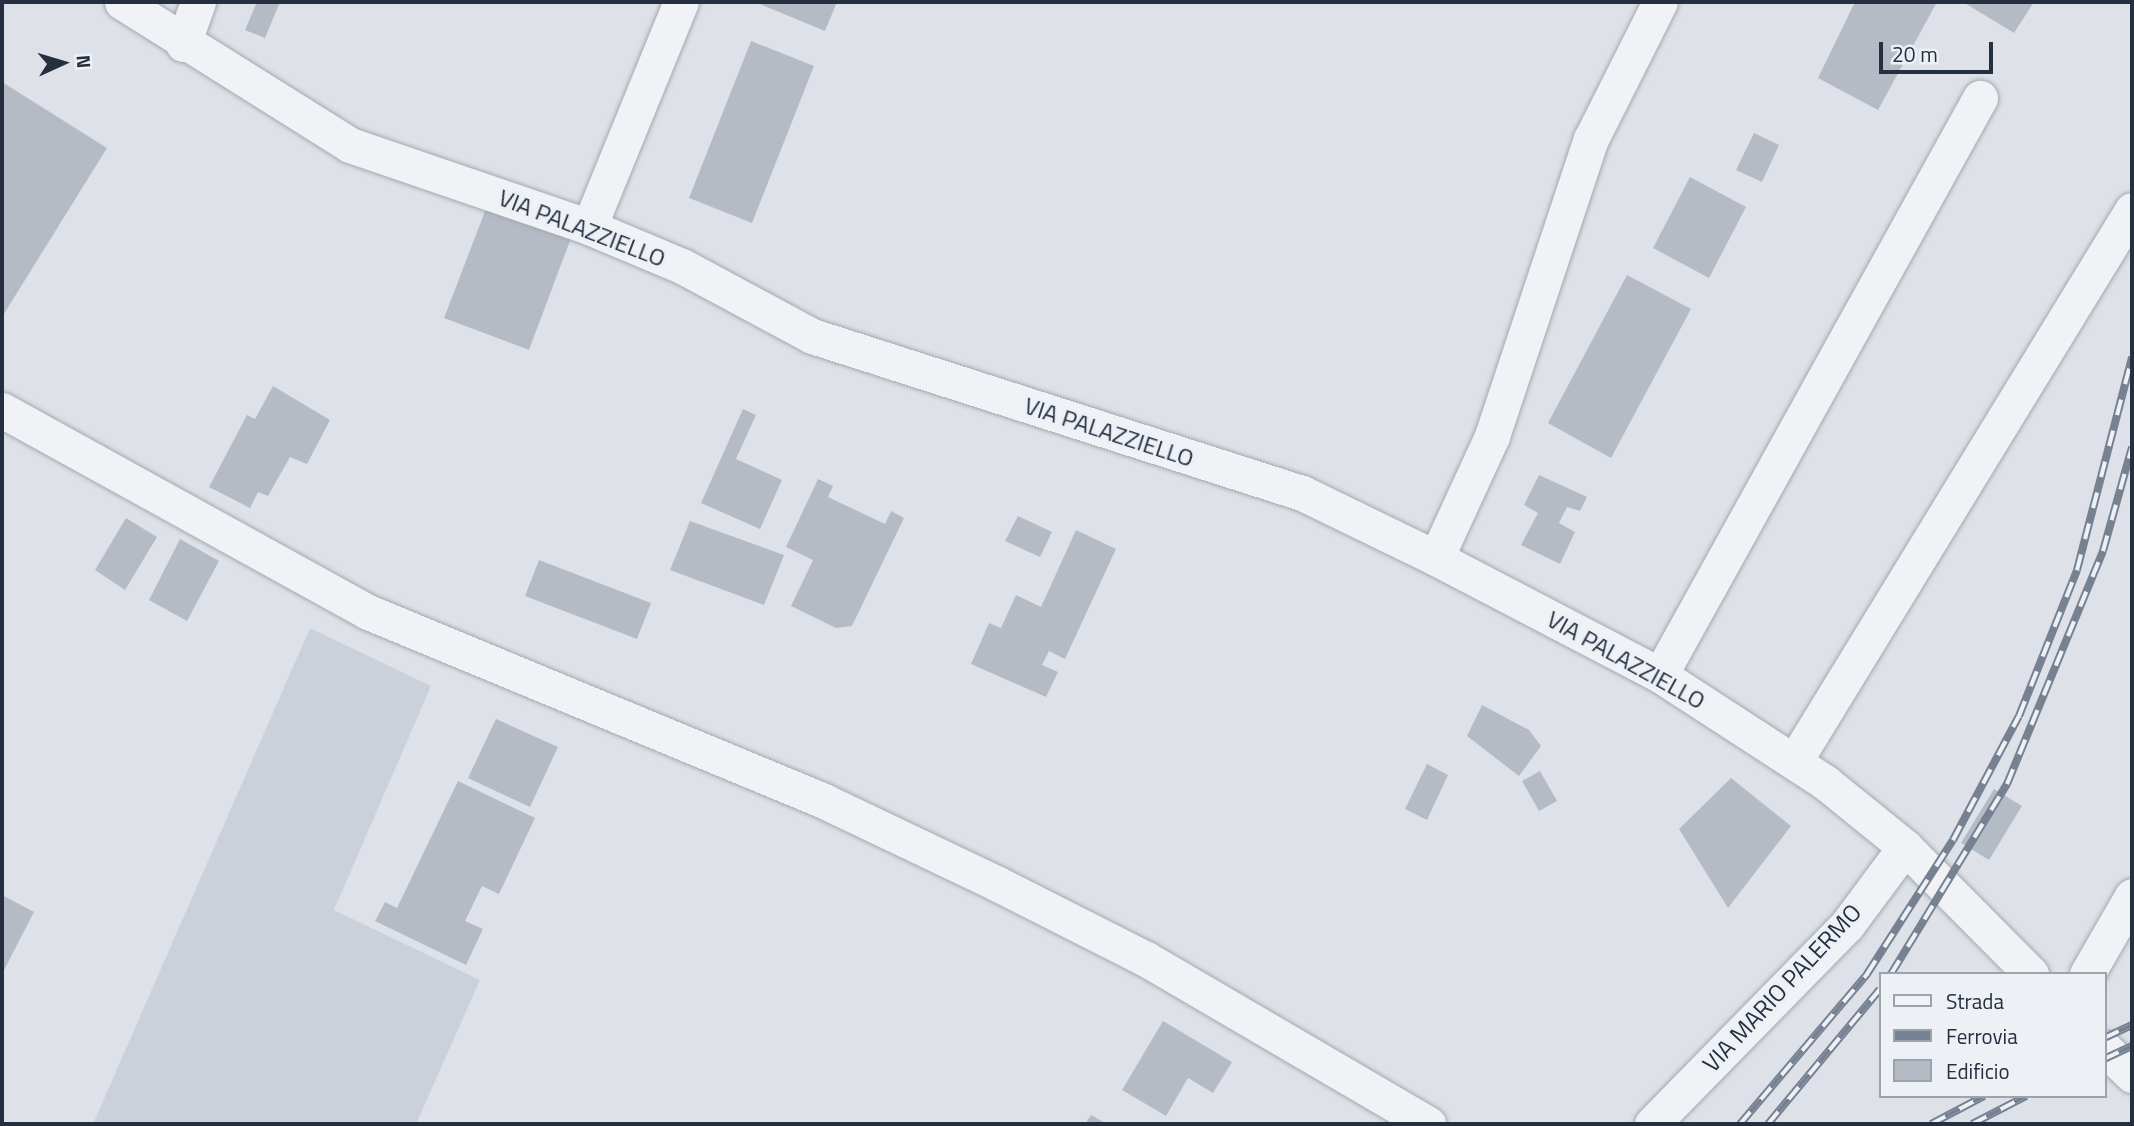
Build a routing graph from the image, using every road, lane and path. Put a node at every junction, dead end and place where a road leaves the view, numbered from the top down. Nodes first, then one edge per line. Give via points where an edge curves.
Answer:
1 (122, 2) edge
2 (198, 2) edge
3 (681, 2) edge
4 (1660, 2) edge
5 (183, 44) junction
6 (1980, 99) dead end
7 (2132, 209) edge
8 (589, 227) junction
9 (2, 410) edge
10 (1436, 558) junction
11 (1660, 675) junction
12 (1794, 762) junction
13 (1905, 847) junction
14 (2132, 896) edge
15 (2029, 972) edge
16 (2088, 972) edge
17 (2106, 1050) edge
18 (2132, 1075) edge
19 (1428, 1124) edge
20 (1652, 1124) edge

1 - 5 street, VIA PALAZZIELLO
2 - 5 street
3 - 8 street
4 - 10 street via 1591,139 1492,436
5 - 8 street, VIA PALAZZIELLO via 350,145
6 - 11 street
7 - 12 street
8 - 10 street, VIA PALAZZIELLO via 682,266 812,336 1302,493
9 - 19 street via 368,612 824,801 1146,958
10 - 11 street, VIA PALAZZIELLO
11 - 12 street, VIA PALAZZIELLO
12 - 13 street, VIA PALAZZIELLO
13 - 15 street, VIA PALAZZIELLO
13 - 20 street, VIA MARIO PALERMO via 1847,925
14 - 16 street
17 - 18 street

